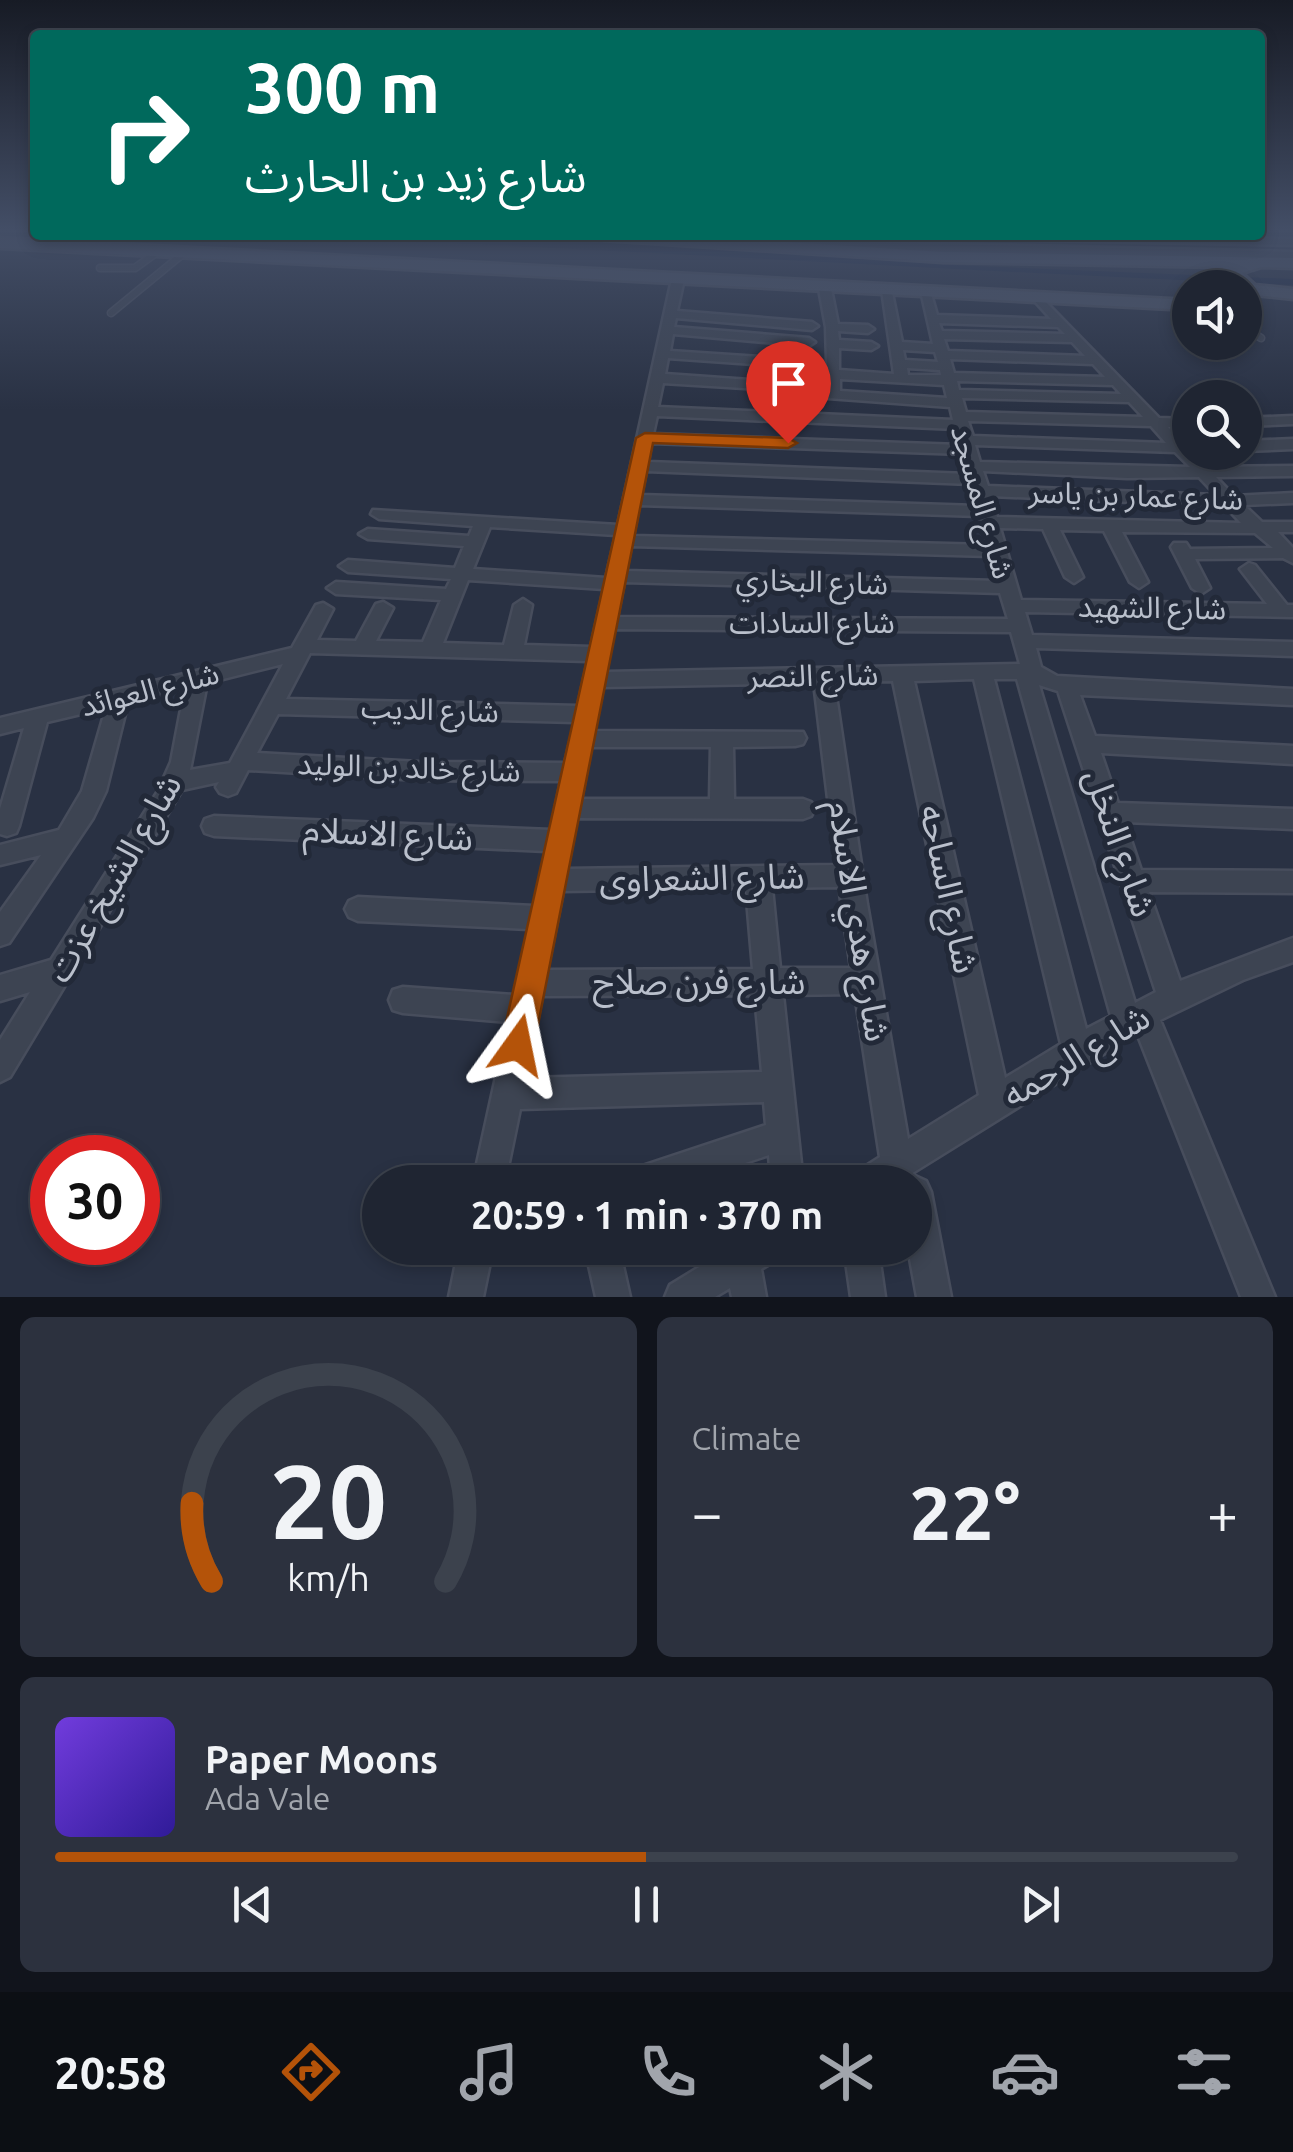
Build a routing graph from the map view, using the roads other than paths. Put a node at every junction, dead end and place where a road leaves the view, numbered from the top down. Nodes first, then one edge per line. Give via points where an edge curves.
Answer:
1 (141, 289) edge
2 (676, 289) edge
3 (807, 289) edge
4 (968, 289) edge
5 (826, 290) junction
6 (886, 292) junction
7 (925, 294) junction
8 (1262, 294) edge
9 (1172, 295) edge
10 (1038, 298) junction
11 (1293, 301) edge
12 (1172, 304) edge
13 (111, 313) dead end
14 (668, 322) junction
15 (1061, 323) junction
16 (812, 326) dead end
17 (832, 327) junction
18 (868, 328) dead end
19 (1075, 338) junction
20 (809, 342) dead end
21 (897, 346) junction
22 (832, 350) junction
23 (871, 352) dead end
24 (661, 354) junction
25 (1095, 360) junction
26 (808, 364) dead end
27 (901, 371) junction
28 (832, 374) junction
29 (656, 378) junction
30 (1116, 381) junction
31 (807, 388) dead end
32 (1131, 398) junction
33 (954, 403) junction
34 (648, 412) junction
35 (1293, 420) edge
36 (1262, 421) edge
37 (1156, 423) junction
38 (1172, 423) edge
39 (1172, 436) edge
40 (645, 438) junction
41 (1172, 445) edge
42 (1262, 446) edge
43 (1290, 447) edge
44 (640, 466) junction
45 (1204, 470) edge
46 (1293, 470) edge
47 (1206, 473) junction
48 (1293, 498) edge
49 (634, 500) junction
50 (1231, 501) junction
51 (379, 514) dead end
52 (986, 516) junction
53 (484, 521) junction
54 (1050, 524) junction
55 (1111, 527) junction
56 (1293, 527) edge
57 (1169, 528) junction
58 (1260, 528) junction
59 (368, 534) dead end
60 (626, 536) junction
61 (476, 542) junction
62 (996, 551) junction
63 (1184, 554) junction
64 (1291, 555) edge
65 (348, 566) dead end
66 (1249, 569) dead end
67 (462, 574) junction
68 (1074, 577) dead end
69 (616, 580) junction
70 (1140, 582) dead end
71 (336, 588) dead end
72 (1201, 588) dead end
73 (452, 594) junction
74 (523, 605) dead end
75 (383, 608) dead end
76 (323, 609) dead end
77 (1287, 611) edge
78 (1014, 615) junction
79 (607, 623) junction
80 (364, 648) junction
81 (301, 649) junction
82 (430, 649) junction
83 (1293, 649) edge
84 (512, 652) junction
85 (600, 654) junction
86 (982, 672) junction
87 (1029, 672) junction
88 (902, 674) junction
89 (823, 676) junction
90 (198, 678) junction
91 (594, 680) junction
92 (1067, 686) junction
93 (1293, 697) edge
94 (119, 698) junction
95 (272, 706) junction
96 (587, 714) junction
97 (38, 717) junction
98 (0, 726) edge
99 (722, 738) junction
100 (795, 738) dead end
101 (583, 739) junction
102 (1086, 744) junction
103 (1293, 754) edge
104 (235, 772) junction
105 (576, 772) junction
106 (175, 782) junction
107 (568, 808) junction
108 (722, 809) junction
109 (803, 809) dead end
110 (1110, 812) junction
111 (1293, 820) edge
112 (8, 826) dead end
113 (214, 826) dead end
114 (68, 838) junction
115 (561, 841) junction
116 (0, 855) edge
117 (850, 876) junction
118 (758, 877) junction
119 (554, 880) junction
120 (1133, 881) junction
121 (1293, 882) edge
122 (358, 909) dead end
123 (546, 918) junction
124 (2, 927) edge
125 (1293, 950) edge
126 (62, 970) junction
127 (867, 981) junction
128 (768, 982) junction
129 (0, 988) edge
130 (528, 996) junction
131 (1172, 999) junction
132 (403, 1000) dead end
133 (1135, 1019) junction
134 (1078, 1053) junction
135 (0, 1067) edge
136 (778, 1087) junction
137 (506, 1094) junction
138 (996, 1104) junction
139 (782, 1135) junction
140 (492, 1165) edge
141 (693, 1165) edge
142 (785, 1165) edge
143 (906, 1165) edge
144 (919, 1165) edge
145 (473, 1265) edge
146 (606, 1265) edge
147 (735, 1265) edge
148 (752, 1265) edge
149 (863, 1265) edge
150 (927, 1265) edge
151 (466, 1297) edge
152 (614, 1297) edge
153 (682, 1297) edge
154 (749, 1297) edge
155 (868, 1297) edge
156 (934, 1297) edge
157 (1258, 1297) edge

1 - 13 lane
2 - 14 street
3 - 5 main road
4 - 9 main road
5 - 6 main road
5 - 17 street
6 - 7 main road
6 - 21 street
7 - 10 main road
7 - 33 street, شارع المسجد
8 - 11 main road
10 - 12 main road
10 - 15 street
14 - 16 street
14 - 20 street
14 - 24 street
15 - 19 street
15 - 33 street
17 - 18 street
17 - 22 street
19 - 25 street
19 - 33 street
21 - 27 street
21 - 33 street
22 - 23 street
22 - 28 street
24 - 26 street
24 - 29 street
25 - 30 street
25 - 33 street
27 - 28 street
27 - 33 street
28 - 33 street via 836,397
29 - 31 street
29 - 34 street
30 - 32 street
30 - 33 street
32 - 33 street
32 - 37 street
33 - 34 street
33 - 37 street
33 - 40 street
33 - 41 street
33 - 44 street
33 - 47 street
33 - 50 street, شارع عمار بن ياسر
33 - 52 street, شارع المسجد
34 - 40 street
35 - 36 street
37 - 38 street
37 - 39 street
40 - 44 street
42 - 43 street
44 - 49 street
45 - 47 street
46 - 47 street
47 - 50 street
48 - 50 street, شارع عمار بن ياسر
49 - 52 street
49 - 60 street
50 - 58 street
51 - 53 street
52 - 54 street
52 - 62 street, شارع المسجد
53 - 60 street
53 - 61 street
54 - 55 street
54 - 68 street
55 - 57 street
55 - 70 street
56 - 58 street
57 - 58 street
57 - 63 street
58 - 64 street
59 - 61 street
60 - 62 street
60 - 69 street
61 - 67 street
62 - 78 street, شارع المسجد
63 - 64 street
63 - 72 street
65 - 67 street, شارع البخاري
66 - 77 street
67 - 69 street, شارع البخاري
67 - 73 street
69 - 78 street, شارع البخاري
69 - 79 street
71 - 73 street
73 - 82 street
74 - 84 street
75 - 80 street
76 - 81 street
77 - 78 street, شارع الشهيد
78 - 79 street, شارع السادات
78 - 83 street
78 - 87 street, شارع المسجد
79 - 85 street
80 - 81 street, شارع العوائد
80 - 82 street, شارع العوائد
81 - 90 street, شارع العوائد
81 - 95 street
82 - 84 street, شارع العوائد
84 - 85 street, شارع العوائد
85 - 91 street
86 - 87 street, شارع النصر
86 - 88 street, شارع النصر
86 - 134 street
87 - 92 street
87 - 133 street, شارع المسجد
88 - 89 street, شارع النصر
88 - 138 street, شارع الساحه
89 - 91 street, شارع النصر
89 - 117 street, شارع هدي الاسلام
90 - 94 street, شارع العوائد
90 - 106 street, شارع الشيخ عزت
91 - 96 street
92 - 93 street
92 - 102 street, شارع النخل
94 - 97 street, شارع العوائد
94 - 114 street via 94,791
95 - 96 street, شارع الديب
95 - 104 street
96 - 101 street
97 - 98 street, شارع العوائد
97 - 112 street
99 - 100 street
99 - 101 street
99 - 108 street
101 - 105 street
102 - 103 street
102 - 110 street, شارع النخل
104 - 105 street, شارع خالد بن الوليد
104 - 106 street, شارع خالد بن الوليد
105 - 107 street
106 - 126 street, شارع الشيخ عزت
107 - 108 street
107 - 115 street
108 - 109 street
110 - 111 street
110 - 120 street, شارع النخل
113 - 115 street, شارع الاسلام
114 - 116 street
114 - 124 street
115 - 119 street
117 - 118 street, شارع الشعراوى
117 - 127 street, شارع هدي الاسلام
118 - 119 street, شارع الشعراوى
118 - 128 street
119 - 123 street
120 - 121 street
120 - 131 street, شارع النخل
122 - 123 street
123 - 130 street
125 - 131 street, شارع الرحمه
126 - 129 street
126 - 135 street, شارع الشيخ عزت
127 - 128 street, شارع فرن صلاح
127 - 143 street, شارع هدي الاسلام
128 - 130 street, شارع فرن صلاح
128 - 136 street
130 - 132 street, شارع فرن صلاح
130 - 137 street
131 - 133 street, شارع الرحمه
133 - 134 street, شارع الرحمه
133 - 157 street, شارع المسجد
134 - 138 street, شارع الرحمه
136 - 137 street
136 - 139 street
137 - 140 street
138 - 144 street, شارع الرحمه
139 - 141 street
139 - 142 street
145 - 151 street
146 - 152 street
147 - 153 street
148 - 154 street
149 - 155 street
150 - 156 street, شارع هدي الاسلام

